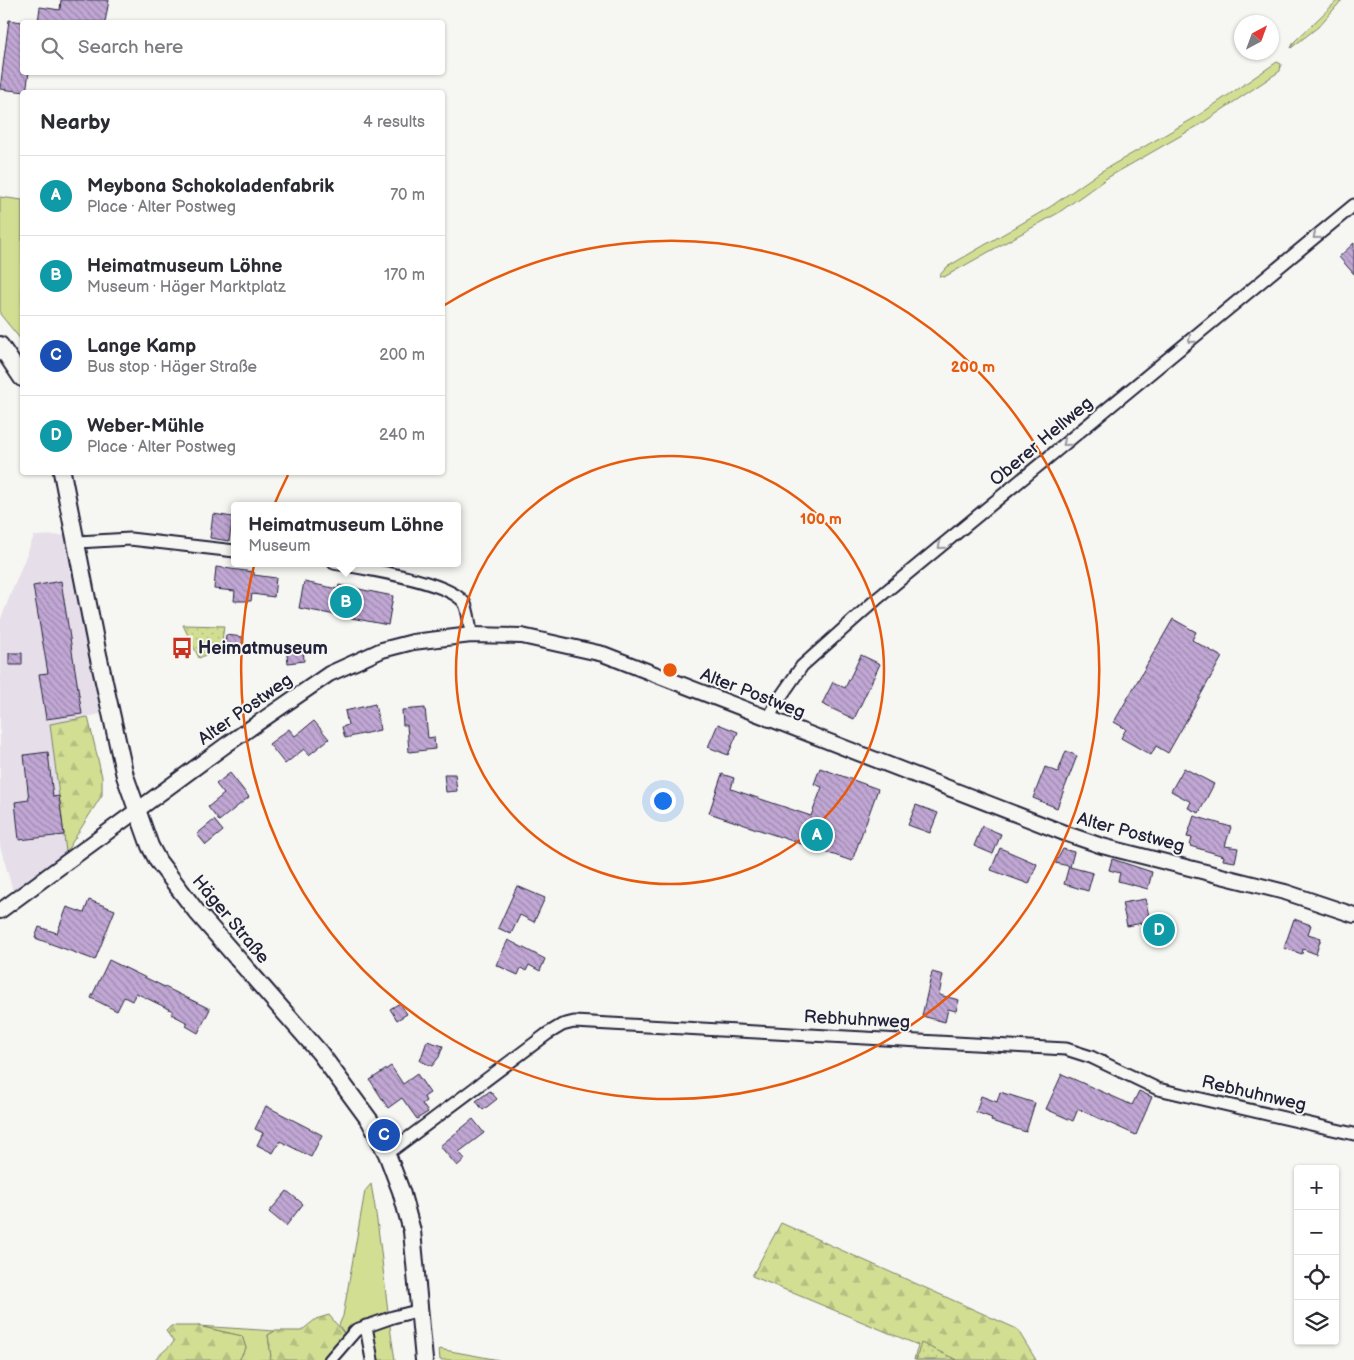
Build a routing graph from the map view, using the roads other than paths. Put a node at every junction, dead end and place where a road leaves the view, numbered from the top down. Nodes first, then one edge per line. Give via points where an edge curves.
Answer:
1 (1354, 205) edge
2 (0, 345) edge
3 (20, 375) edge
4 (63, 475) edge
5 (78, 542) junction
6 (231, 551) edge
7 (354, 567) edge
8 (471, 635) junction
9 (768, 720) junction
10 (136, 810) junction
11 (0, 911) edge
12 (1354, 916) edge
13 (1354, 1134) edge
14 (387, 1154) junction
15 (421, 1310) junction
16 (366, 1326) junction
17 (330, 1360) edge
18 (372, 1360) edge
19 (424, 1360) edge

1 -> 9 street, Oberer Hellweg via 878,598 802,666
2 - 3 main road
4 - 5 main road, Häger Straße
5 - 6 street via 130,539
5 - 10 main road, Häger Straße via 99,659
7 - 8 street via 453,592 464,604
8 - 9 street, Alter Postweg via 522,636 603,654
8 - 10 street, Alter Postweg via 445,636 382,650 328,674
9 - 12 street, Alter Postweg via 1102,846 1285,892
10 - 11 street, Alter Postweg
10 - 14 main road, Häger Straße via 150,846 175,885 320,1053 370,1122
13 - 14 street, Rebhuhnweg via 1158,1088 1066,1049 574,1022 547,1034
14 - 15 main road, Häger Straße via 412,1231
15 - 16 street
15 - 19 main road, Häger Straße
16 - 17 street via 352,1335
16 - 18 street

